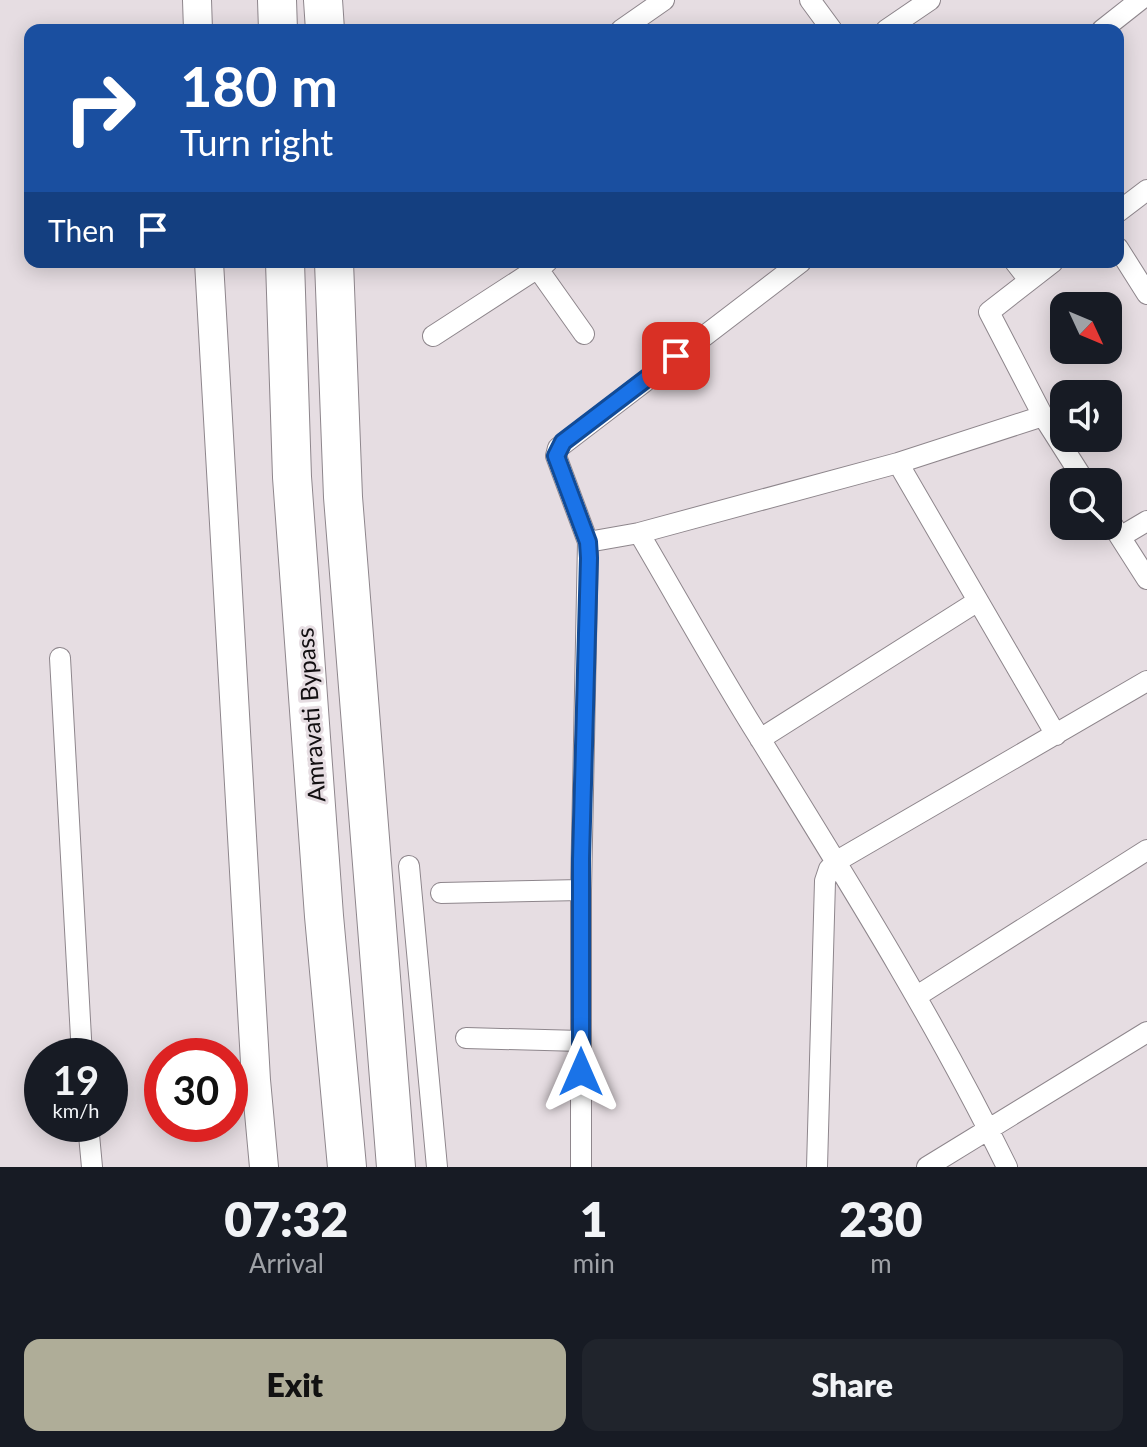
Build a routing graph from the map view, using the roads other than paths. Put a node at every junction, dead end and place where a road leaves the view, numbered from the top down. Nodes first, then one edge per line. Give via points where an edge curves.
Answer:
1 (197, 0) edge
2 (277, 0) edge
3 (323, 0) edge
4 (664, 0) edge
5 (810, 0) edge
6 (930, 0) edge
7 (1140, 0) edge
8 (198, 24) edge
9 (278, 24) edge
10 (325, 24) edge
11 (630, 24) edge
12 (828, 24) edge
13 (895, 24) edge
14 (1110, 24) edge
15 (1147, 190) edge
16 (1124, 207) edge
17 (1124, 258) edge
18 (209, 268) edge
19 (285, 268) edge
20 (334, 268) edge
21 (533, 268) edge
22 (542, 268) edge
23 (793, 268) edge
24 (1020, 268) edge
25 (1045, 268) edge
26 (1029, 280) junction
27 (1147, 294) edge
28 (584, 334) dead end
29 (433, 336) dead end
30 (1043, 416) junction
31 (898, 463) junction
32 (1076, 468) edge
33 (1147, 521) edge
34 (639, 533) junction
35 (1122, 536) edge
36 (1122, 540) edge
37 (588, 542) junction
38 (1147, 579) edge
39 (978, 601) junction
40 (60, 658) dead end
41 (1147, 681) edge
42 (1056, 735) junction
43 (760, 739) junction
44 (1147, 850) edge
45 (837, 861) junction
46 (409, 866) dead end
47 (581, 890) junction
48 (441, 893) dead end
49 (917, 996) junction
50 (1147, 1032) edge
51 (81, 1038) edge
52 (466, 1038) dead end
53 (581, 1041) junction
54 (989, 1130) junction
55 (90, 1142) edge
56 (396, 1164) edge
57 (92, 1167) edge
58 (264, 1167) edge
59 (347, 1167) edge
60 (437, 1167) edge
61 (581, 1167) edge
62 (817, 1167) edge
63 (927, 1167) edge
64 (1007, 1167) edge

1 - 8 main road
2 - 9 highway
3 - 10 highway
4 - 11 street
5 - 12 street
6 - 13 street
7 - 14 street
15 - 16 street
17 - 27 street
18 - 58 main road
19 - 59 highway, Amravati Bypass via 292,477
20 - 56 highway, Amravati Bypass via 343,497
21 - 29 street
22 - 28 street
23 - 37 street via 558,448 556,456
24 - 26 street
25 - 26 street
26 - 30 street via 989,312
30 - 31 street
30 - 32 street
31 - 34 street
31 - 39 street
33 - 35 street
34 - 37 street
34 - 43 street
36 - 38 street
37 - 47 street
39 - 42 street
39 - 43 street
40 - 51 street
41 - 42 street
42 - 45 street
43 - 45 street
44 - 49 street
45 - 49 street
45 - 62 street via 825,881
46 - 60 street
47 - 48 street
47 - 53 street
49 - 54 street
50 - 54 street
52 - 53 street
53 - 61 street
54 - 63 street
54 - 64 street
55 - 57 street

